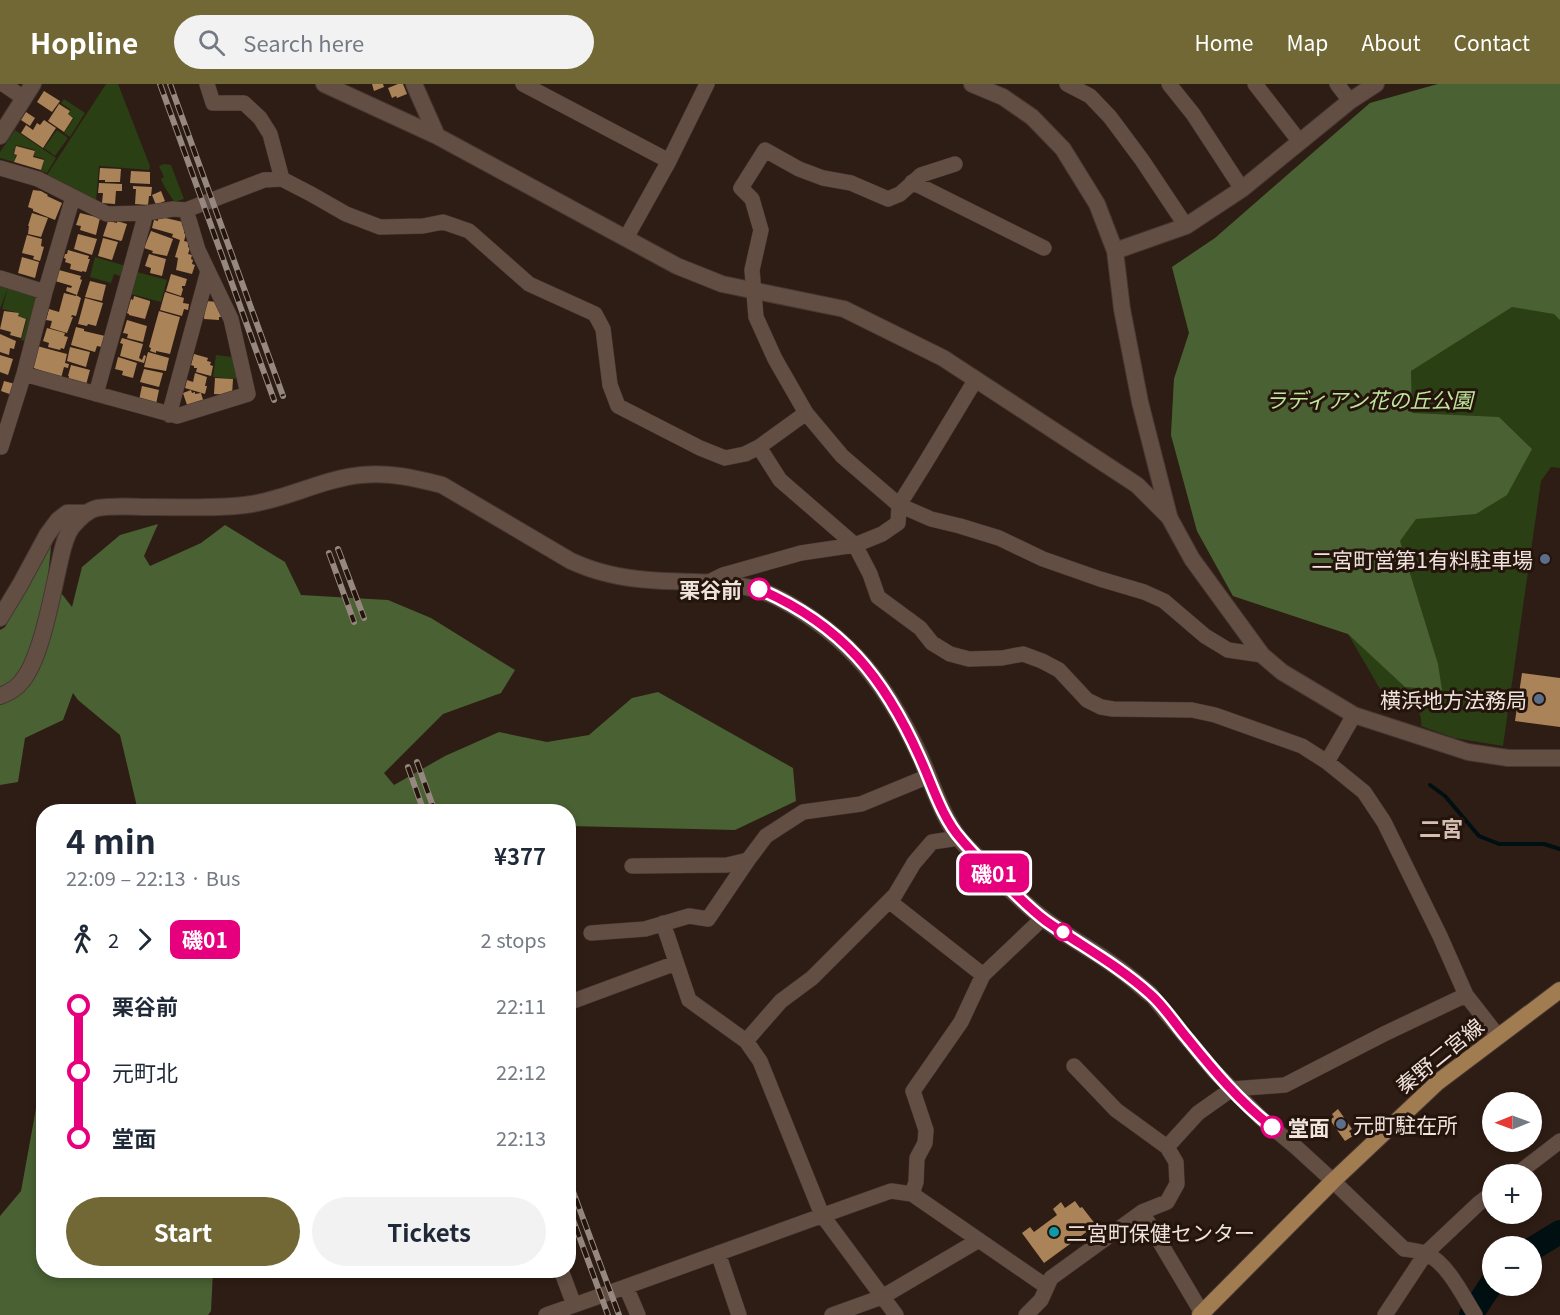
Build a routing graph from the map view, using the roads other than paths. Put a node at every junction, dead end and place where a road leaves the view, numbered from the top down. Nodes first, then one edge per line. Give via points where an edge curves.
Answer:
1 (3, 84) edge
2 (207, 84) edge
3 (324, 84) edge
4 (414, 84) edge
5 (523, 84) edge
6 (707, 84) edge
7 (972, 84) edge
8 (1067, 84) edge
9 (1168, 84) edge
10 (1255, 84) edge
11 (1337, 84) edge
12 (1376, 84) edge
13 (29, 91) edge
14 (1350, 101) junction
15 (0, 136) edge
16 (437, 136) junction
17 (1300, 142) junction
18 (669, 160) junction
19 (955, 164) dead end
20 (0, 168) edge
21 (282, 179) junction
22 (912, 182) junction
23 (1242, 189) junction
24 (73, 197) junction
25 (186, 210) junction
26 (146, 213) junction
27 (1186, 226) junction
28 (626, 238) junction
29 (1044, 248) dead end
30 (1116, 251) junction
31 (208, 271) junction
32 (0, 278) edge
33 (754, 290) junction
34 (45, 292) junction
35 (24, 374) junction
36 (976, 379) junction
37 (96, 394) junction
38 (806, 413) junction
39 (170, 416) junction
40 (0, 447) edge
41 (759, 447) junction
42 (898, 505) junction
43 (87, 513) junction
44 (1169, 517) junction
45 (855, 545) junction
46 (709, 582) junction
47 (0, 618) edge
48 (1262, 655) junction
49 (0, 696) edge
50 (1354, 715) junction
51 (1560, 758) edge
52 (1327, 762) junction
53 (928, 776) junction
54 (959, 838) junction
55 (748, 860) junction
56 (632, 866) dead end
57 (889, 901) junction
58 (1043, 918) junction
59 (663, 923) junction
60 (591, 933) dead end
61 (676, 963) junction
62 (982, 975) junction
63 (1560, 990) edge
64 (1151, 995) joint
65 (1466, 995) junction
66 (576, 1000) edge
67 (1498, 1036) junction
68 (746, 1041) junction
69 (1074, 1066) dead end
70 (1232, 1089) junction
71 (1560, 1141) edge
72 (1167, 1147) junction
73 (1530, 1164) edge
74 (1333, 1181) junction
75 (912, 1194) junction
76 (1482, 1201) edge
77 (1142, 1212) junction
78 (822, 1215) junction
79 (979, 1240) junction
80 (718, 1253) junction
81 (1426, 1253) junction
82 (565, 1278) edge
83 (626, 1287) junction
84 (1047, 1287) junction
85 (882, 1297) junction
86 (581, 1308) edge
87 (1201, 1314) edge
88 (546, 1315) edge
89 (638, 1315) edge
90 (739, 1315) edge
91 (832, 1315) edge
92 (896, 1315) edge
93 (1026, 1315) edge
94 (1385, 1315) edge
95 (1475, 1315) edge

1 - 13 street
2 - 21 street via 213,102 244,103 260,118 270,134
3 - 16 street
4 - 16 street
5 - 18 street
6 - 18 street
7 - 30 street via 1003,97 1032,117 1063,149 1097,204
8 - 27 street via 1090,96 1110,117
9 - 23 street via 1193,114
10 - 17 street
11 - 14 street
12 - 14 street
13 - 15 street
14 - 17 street
16 - 28 street
17 - 23 street
18 - 28 street
19 - 22 street
20 - 24 street via 38,179
21 - 25 street via 264,180
21 - 41 street via 346,214 380,227 443,222 470,231 529,284 595,314 603,329 610,385 618,406 725,458
22 - 29 street
22 - 33 street via 888,199 851,183 800,170 765,150 741,188 752,199 761,230 752,270
23 - 27 street
24 - 26 street via 107,214
24 - 34 street
25 - 26 street
25 - 31 street
26 - 37 street
27 - 30 street
28 - 33 street via 704,277
30 - 44 street via 1122,309 1140,402
31 - 39 street
31 - 39 street via 231,319 249,394
32 - 34 street
33 - 36 street via 844,309 943,358
33 - 38 street via 756,317
34 - 35 street
35 - 37 street
35 - 40 street
36 - 42 street
36 - 44 street via 1137,484
37 - 39 street
38 - 41 street
38 - 42 street via 842,456
41 - 45 street via 780,480
42 - 45 street via 897,523
42 - 48 street via 1144,592 1164,601 1228,650
43 - 46 street via 96,508 126,506 251,504 361,475 402,476 442,485 590,570 649,580
43 - 47 street via 68,513 58,520
43 - 49 street via 72,527 64,542 31,669 22,682
44 - 48 street via 1192,560
45 - 46 street via 801,553
45 - 52 street via 878,597 950,654 969,659 1023,654 1059,670 1087,700 1101,707 1192,710 1215,715 1302,746
46 - 53 street via 756,588 779,598 836,636 854,652 888,698
48 - 50 street via 1282,672
50 - 51 street via 1467,752 1508,758
50 - 52 street
52 - 65 street via 1364,792 1384,822
53 - 54 street
53 - 55 street via 861,804 803,812 766,836
54 - 57 street via 932,842
54 - 58 street
55 - 56 street via 727,865
55 - 59 street via 708,920 689,916
57 - 62 street
57 - 68 street via 812,978 781,1001
58 - 62 street
58 - 64 street
59 - 60 street
59 - 61 street
61 - 66 street
61 - 68 street via 688,1000
62 - 75 street via 961,1022 913,1091 926,1130 925,1143 916,1158
63 - 67 main road, 秦野二宮線
64 - 70 street
65 - 67 street
65 - 70 street via 1285,1085
67 - 74 main road, 秦野二宮線 via 1438,1082
68 - 78 street via 760,1061
69 - 72 street via 1116,1110
70 - 72 street via 1198,1113
70 - 74 street
71 - 73 street
72 - 77 street via 1176,1162 1177,1184 1167,1202
74 - 81 street via 1404,1249
74 - 87 main road, 秦野二宮線
75 - 78 street via 891,1191
75 - 79 street
76 - 81 street
77 - 84 street via 1051,1278
77 - 87 street
78 - 80 street
78 - 85 street
79 - 84 street
79 - 85 street
80 - 83 street
80 - 90 street
81 - 94 street
81 - 95 street via 1440,1263
82 - 86 street
83 - 86 street
83 - 89 street
84 - 93 street
85 - 91 street
85 - 92 street
86 - 88 street

